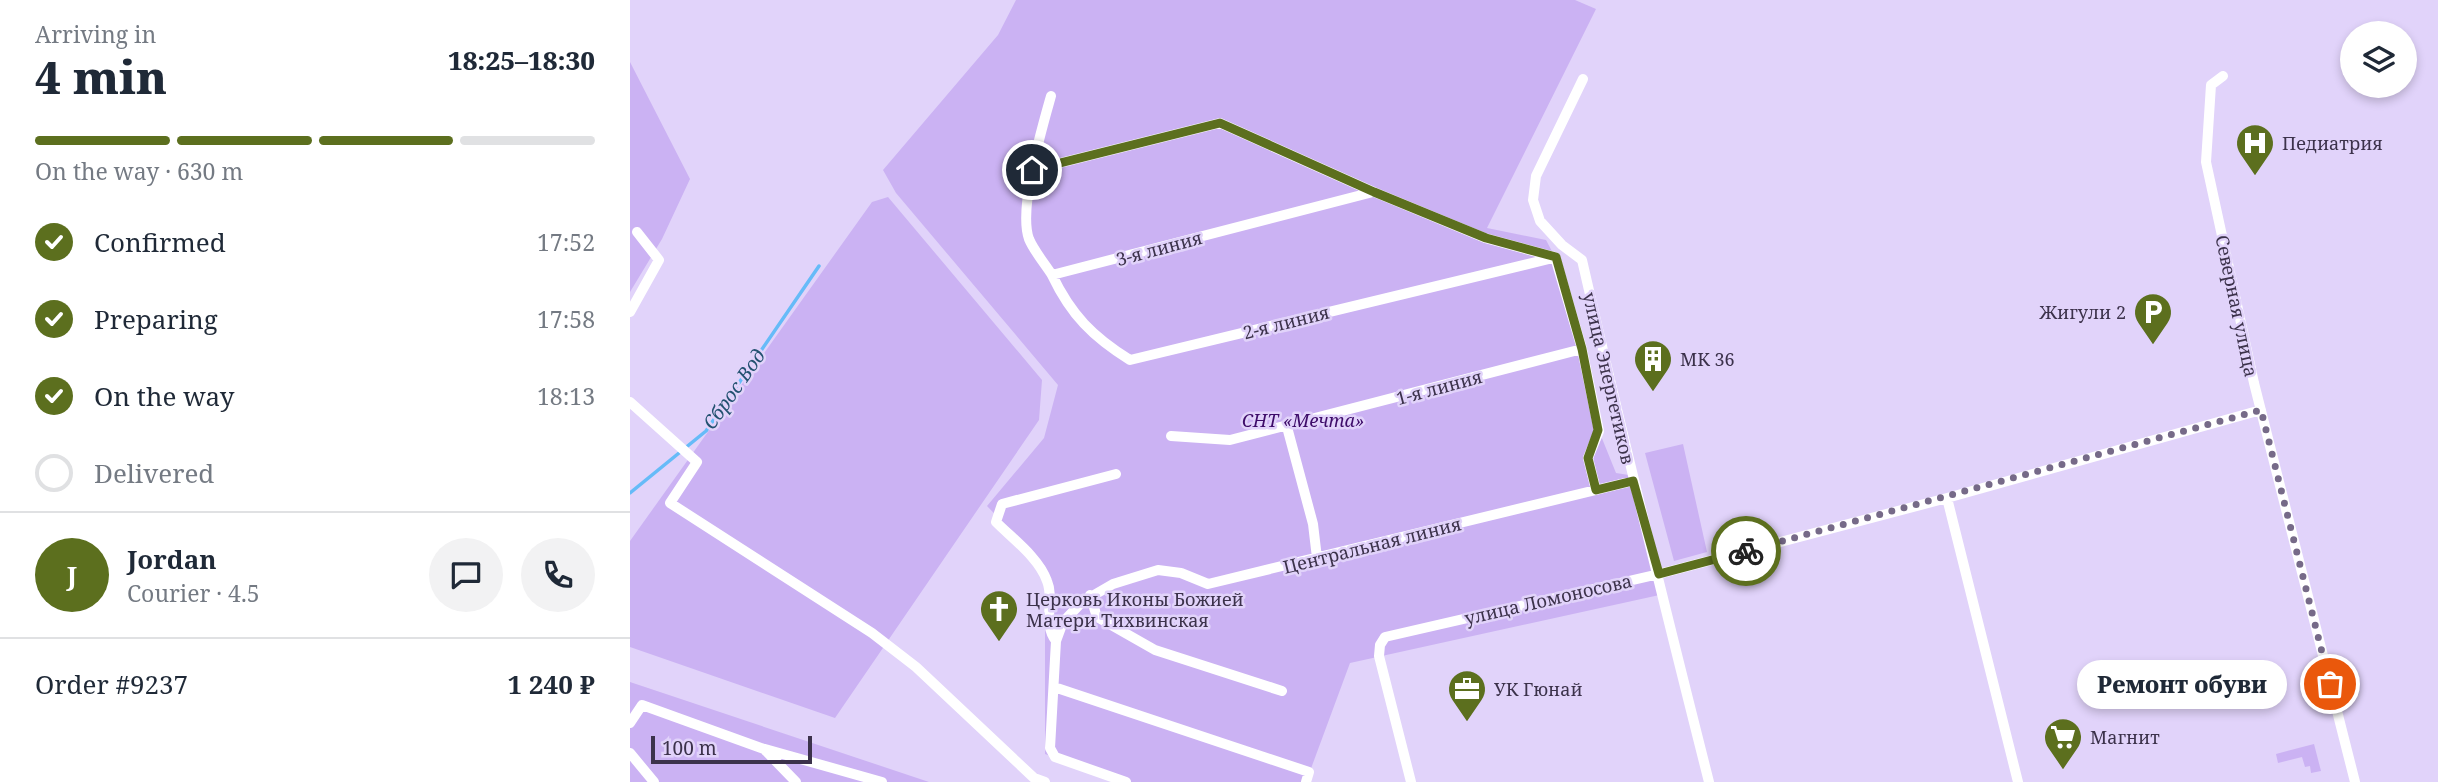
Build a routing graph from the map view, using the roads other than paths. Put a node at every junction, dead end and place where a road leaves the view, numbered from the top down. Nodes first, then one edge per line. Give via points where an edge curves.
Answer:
1 (2223, 76) dead end
2 (1583, 79) dead end
3 (1051, 96) dead end
4 (1032, 170) junction
5 (1374, 192) junction
6 (637, 232) dead end
7 (1556, 257) junction
8 (1052, 275) junction
9 (630, 312) edge
10 (1582, 349) junction
11 (630, 402) edge
12 (2261, 410) junction
13 (1287, 427) junction
14 (1171, 436) dead end
15 (1116, 474) dead end
16 (1633, 481) junction
17 (1596, 490) junction
18 (1947, 498) junction
19 (1317, 558) junction
20 (1659, 574) junction
21 (1090, 595) junction
22 (1056, 641) junction
23 (1054, 687) junction
24 (1282, 691) dead end
25 (630, 723) edge
26 (764, 749) junction
27 (630, 753) edge
28 (654, 782) edge
29 (796, 782) edge
30 (882, 782) edge
31 (1045, 782) edge
32 (1126, 782) edge
33 (1306, 782) edge
34 (1411, 782) edge
35 (1709, 782) edge
36 (2018, 782) edge
37 (2355, 782) edge

1 - 12 street, Северная улица via 2211,85 2206,162
2 - 16 street, улица Энергетиков via 1536,176 1533,200 1540,220 1583,260
3 - 4 street
4 - 5 street via 1220,123
4 - 8 street via 1026,222 1029,239
5 - 7 street via 1486,238
5 - 8 street, 3-я линия
6 - 9 street via 659,260
7 - 8 street, 2-я линия via 1130,360 1080,320
7 - 10 street
10 - 13 street, 1-я линия
10 - 17 street via 1598,430 1588,458
11 - 31 street via 697,462 670,503 872,633 1034,778
12 - 18 street, улица Ломоносова
12 - 37 street, Северная улица
13 - 14 street, 1-я линия via 1230,440
13 - 19 street via 1313,524
15 - 22 street via 1002,504 996,523 1038,566 1048,583 1050,633
16 - 17 street, Центральная линия
16 - 20 street, улица Энергетиков
17 - 19 street, Центральная линия
18 - 20 street, улица Ломоносова
18 - 36 street
19 - 21 street, Центральная линия via 1208,584 1158,570
20 - 34 street, улица Ломоносова via 1385,637 1379,656
20 - 35 street, улица Энергетиков
21 - 22 street, Центральная линия via 1063,622
21 - 24 street via 1097,617 1155,650
22 - 23 street
23 - 32 street via 1050,748 1055,757
23 - 33 street via 1309,772
25 - 26 street via 642,705
26 - 29 street
26 - 30 street
27 - 28 street

